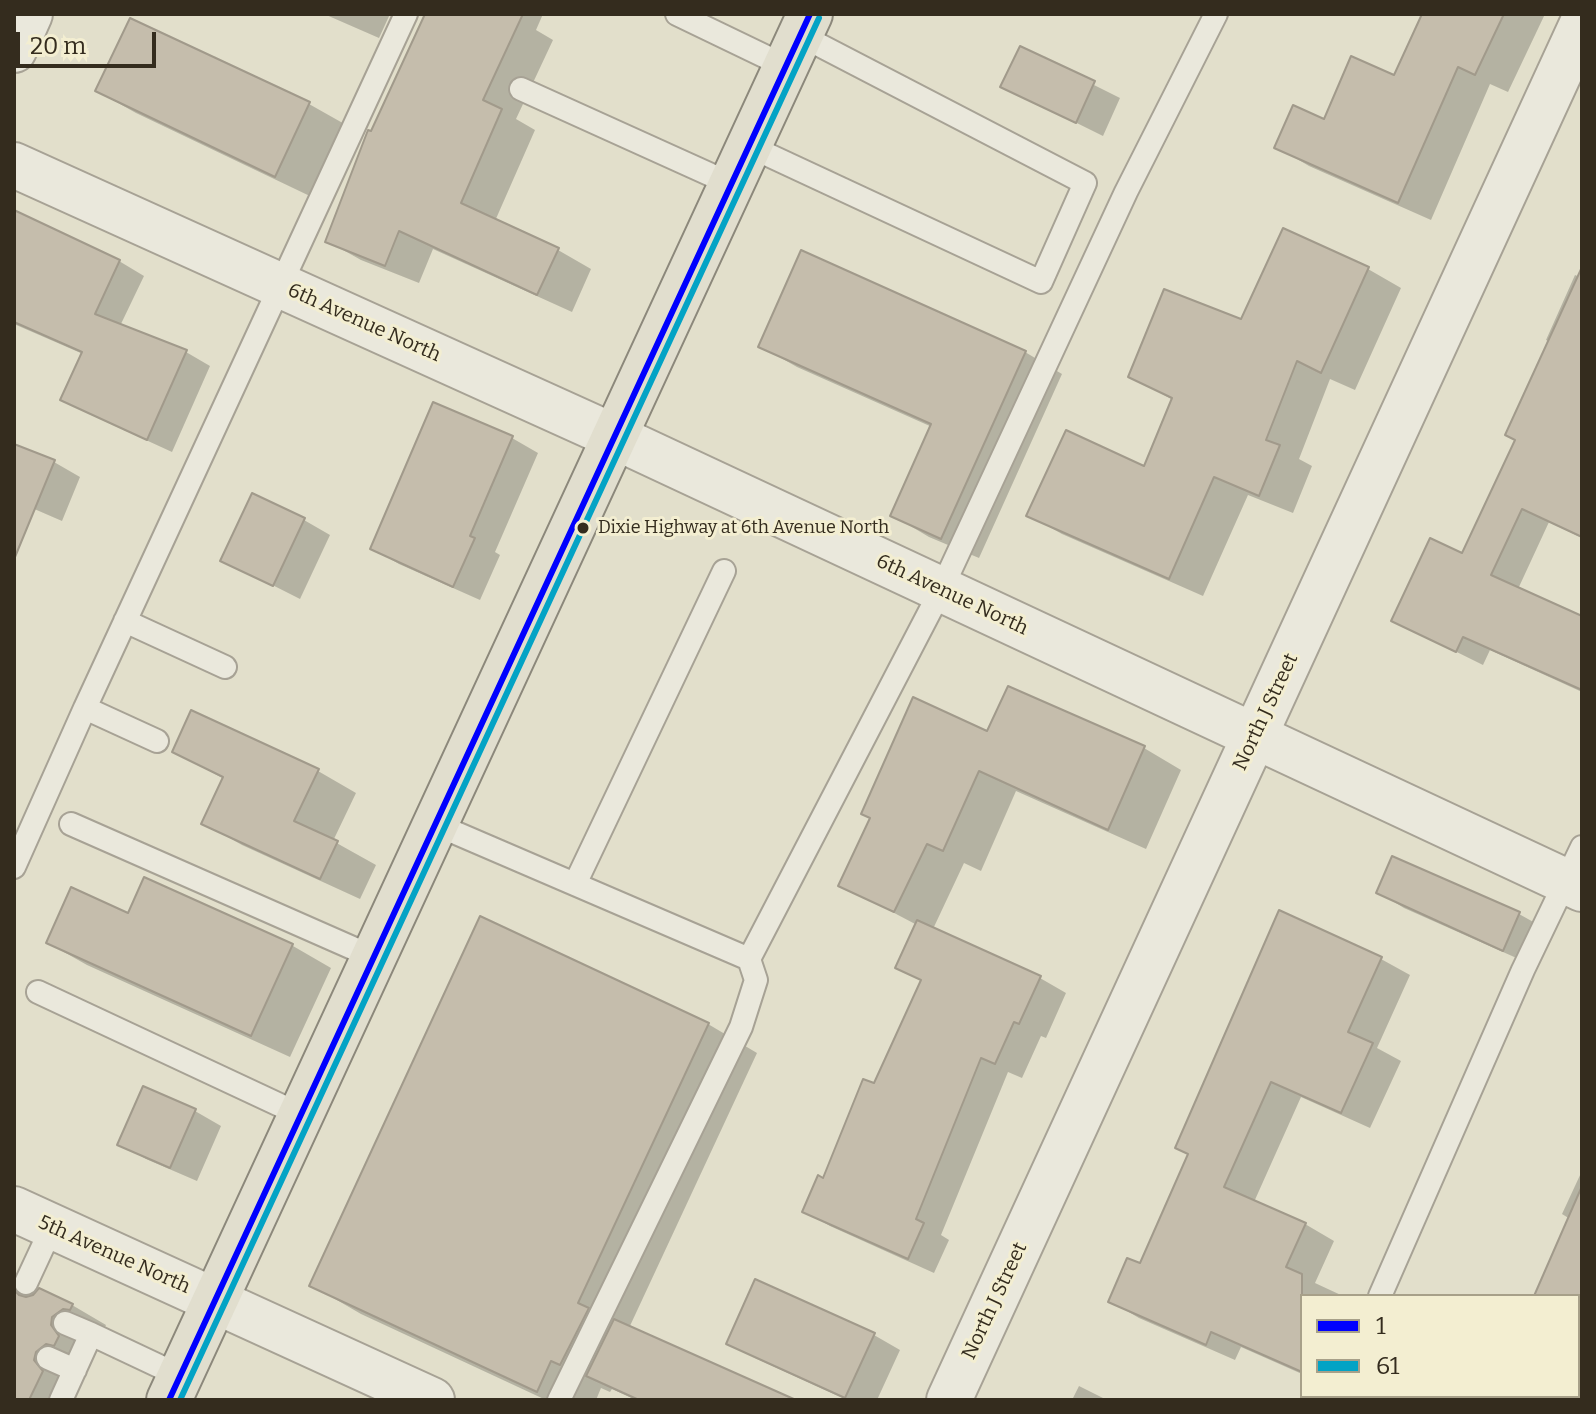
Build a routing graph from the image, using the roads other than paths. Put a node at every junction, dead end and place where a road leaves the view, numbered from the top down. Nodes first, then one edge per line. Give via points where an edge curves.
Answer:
1 (30, 14) edge
2 (406, 14) edge
3 (677, 14) edge
4 (1216, 14) edge
5 (1582, 24) edge
6 (799, 39) edge
7 (14, 50) edge
8 (521, 89) dead end
9 (14, 165) edge
10 (740, 165) junction
11 (279, 285) junction
12 (613, 436) junction
13 (724, 571) dead end
14 (941, 590) junction
15 (125, 621) junction
16 (225, 667) dead end
17 (85, 708) junction
18 (1254, 738) junction
19 (157, 741) dead end
20 (71, 824) dead end
21 (435, 824) junction
22 (14, 867) edge
23 (1577, 873) edge
24 (575, 884) junction
25 (373, 957) junction
26 (749, 959) junction
27 (38, 992) dead end
28 (301, 1115) junction
29 (33, 1218) edge
30 (26, 1283) dead end
31 (1381, 1294) edge
32 (215, 1300) junction
33 (65, 1323) dead end
34 (91, 1334) junction
35 (48, 1358) dead end
36 (75, 1370) junction
37 (175, 1388) edge
38 (61, 1400) edge
39 (432, 1400) edge
40 (559, 1400) edge
41 (949, 1400) edge

1 - 7 street
2 - 11 lane
3 - 6 lane
4 - 14 lane via 1126,192
5 - 18 street, North J Street
6 - 10 main road
6 - 10 lane via 1085,183 1041,282
8 - 10 lane
9 - 11 street, 6th Avenue North
10 - 12 main road
11 - 12 street, 6th Avenue North
11 - 15 lane
12 - 14 street, 6th Avenue North
12 - 21 main road
13 - 24 lane
14 - 18 street, 6th Avenue North
14 - 26 lane
15 - 16 lane
15 - 17 lane
17 - 19 lane
17 - 22 lane
18 - 23 street, 6th Avenue North
18 - 41 street, North J Street
20 - 25 lane
21 - 24 lane
21 - 25 main road
23 - 31 lane via 1523,970
24 - 26 lane
25 - 28 main road
26 - 40 lane via 756,980 741,1027
27 - 28 lane
28 - 32 main road
29 - 30 lane
29 - 32 street, 5th Avenue North
32 - 37 main road
32 - 39 street, 5th Avenue North
33 - 34 lane
34 - 36 lane
34 - 37 lane
35 - 36 lane
36 - 38 lane

